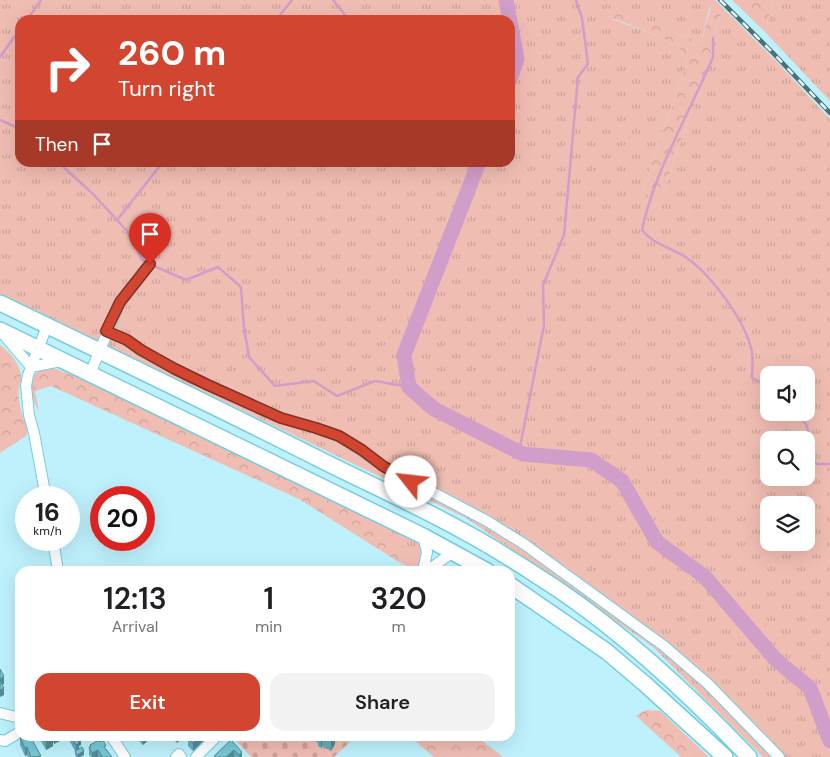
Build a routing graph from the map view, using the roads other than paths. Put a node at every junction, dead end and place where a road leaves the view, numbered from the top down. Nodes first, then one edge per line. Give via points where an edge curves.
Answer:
1 (150, 264) dead end
2 (0, 303) edge
3 (47, 326) junction
4 (0, 331) edge
5 (106, 331) junction
6 (38, 348) junction
7 (99, 351) junction
8 (62, 360) junction
9 (31, 367) junction
10 (90, 374) junction
11 (44, 486) edge
12 (423, 536) junction
13 (55, 551) edge
14 (453, 552) junction
15 (57, 566) edge
16 (426, 566) edge
17 (432, 566) edge
18 (478, 566) edge
19 (515, 588) edge
20 (0, 713) edge
21 (15, 717) edge
22 (15, 735) edge
23 (0, 740) edge
24 (114, 741) edge
25 (212, 741) edge
26 (125, 757) edge
27 (176, 757) edge
28 (181, 757) edge
29 (196, 757) edge
30 (724, 757) edge
31 (749, 757) edge
32 (779, 757) edge

1 - 5 street via 120,302
2 - 3 highway
3 - 6 street
3 - 7 highway
4 - 6 highway
4 - 9 street
5 - 7 street
5 - 32 street via 175,369 281,418 339,436 383,466 524,544 664,646 708,684
6 - 8 highway
6 - 9 street
7 - 10 street
7 - 31 highway via 462,530 522,567 557,589 648,660
8 - 9 street
8 - 10 highway
9 - 11 street via 26,398
10 - 12 highway
12 - 14 highway
12 - 16 street via 427,552
13 - 15 street
14 - 17 street
14 - 18 highway
19 - 30 highway via 606,651
20 - 21 street
22 - 23 street via 5,741
24 - 26 street
25 - 29 street
27 - 28 street via 179,754

